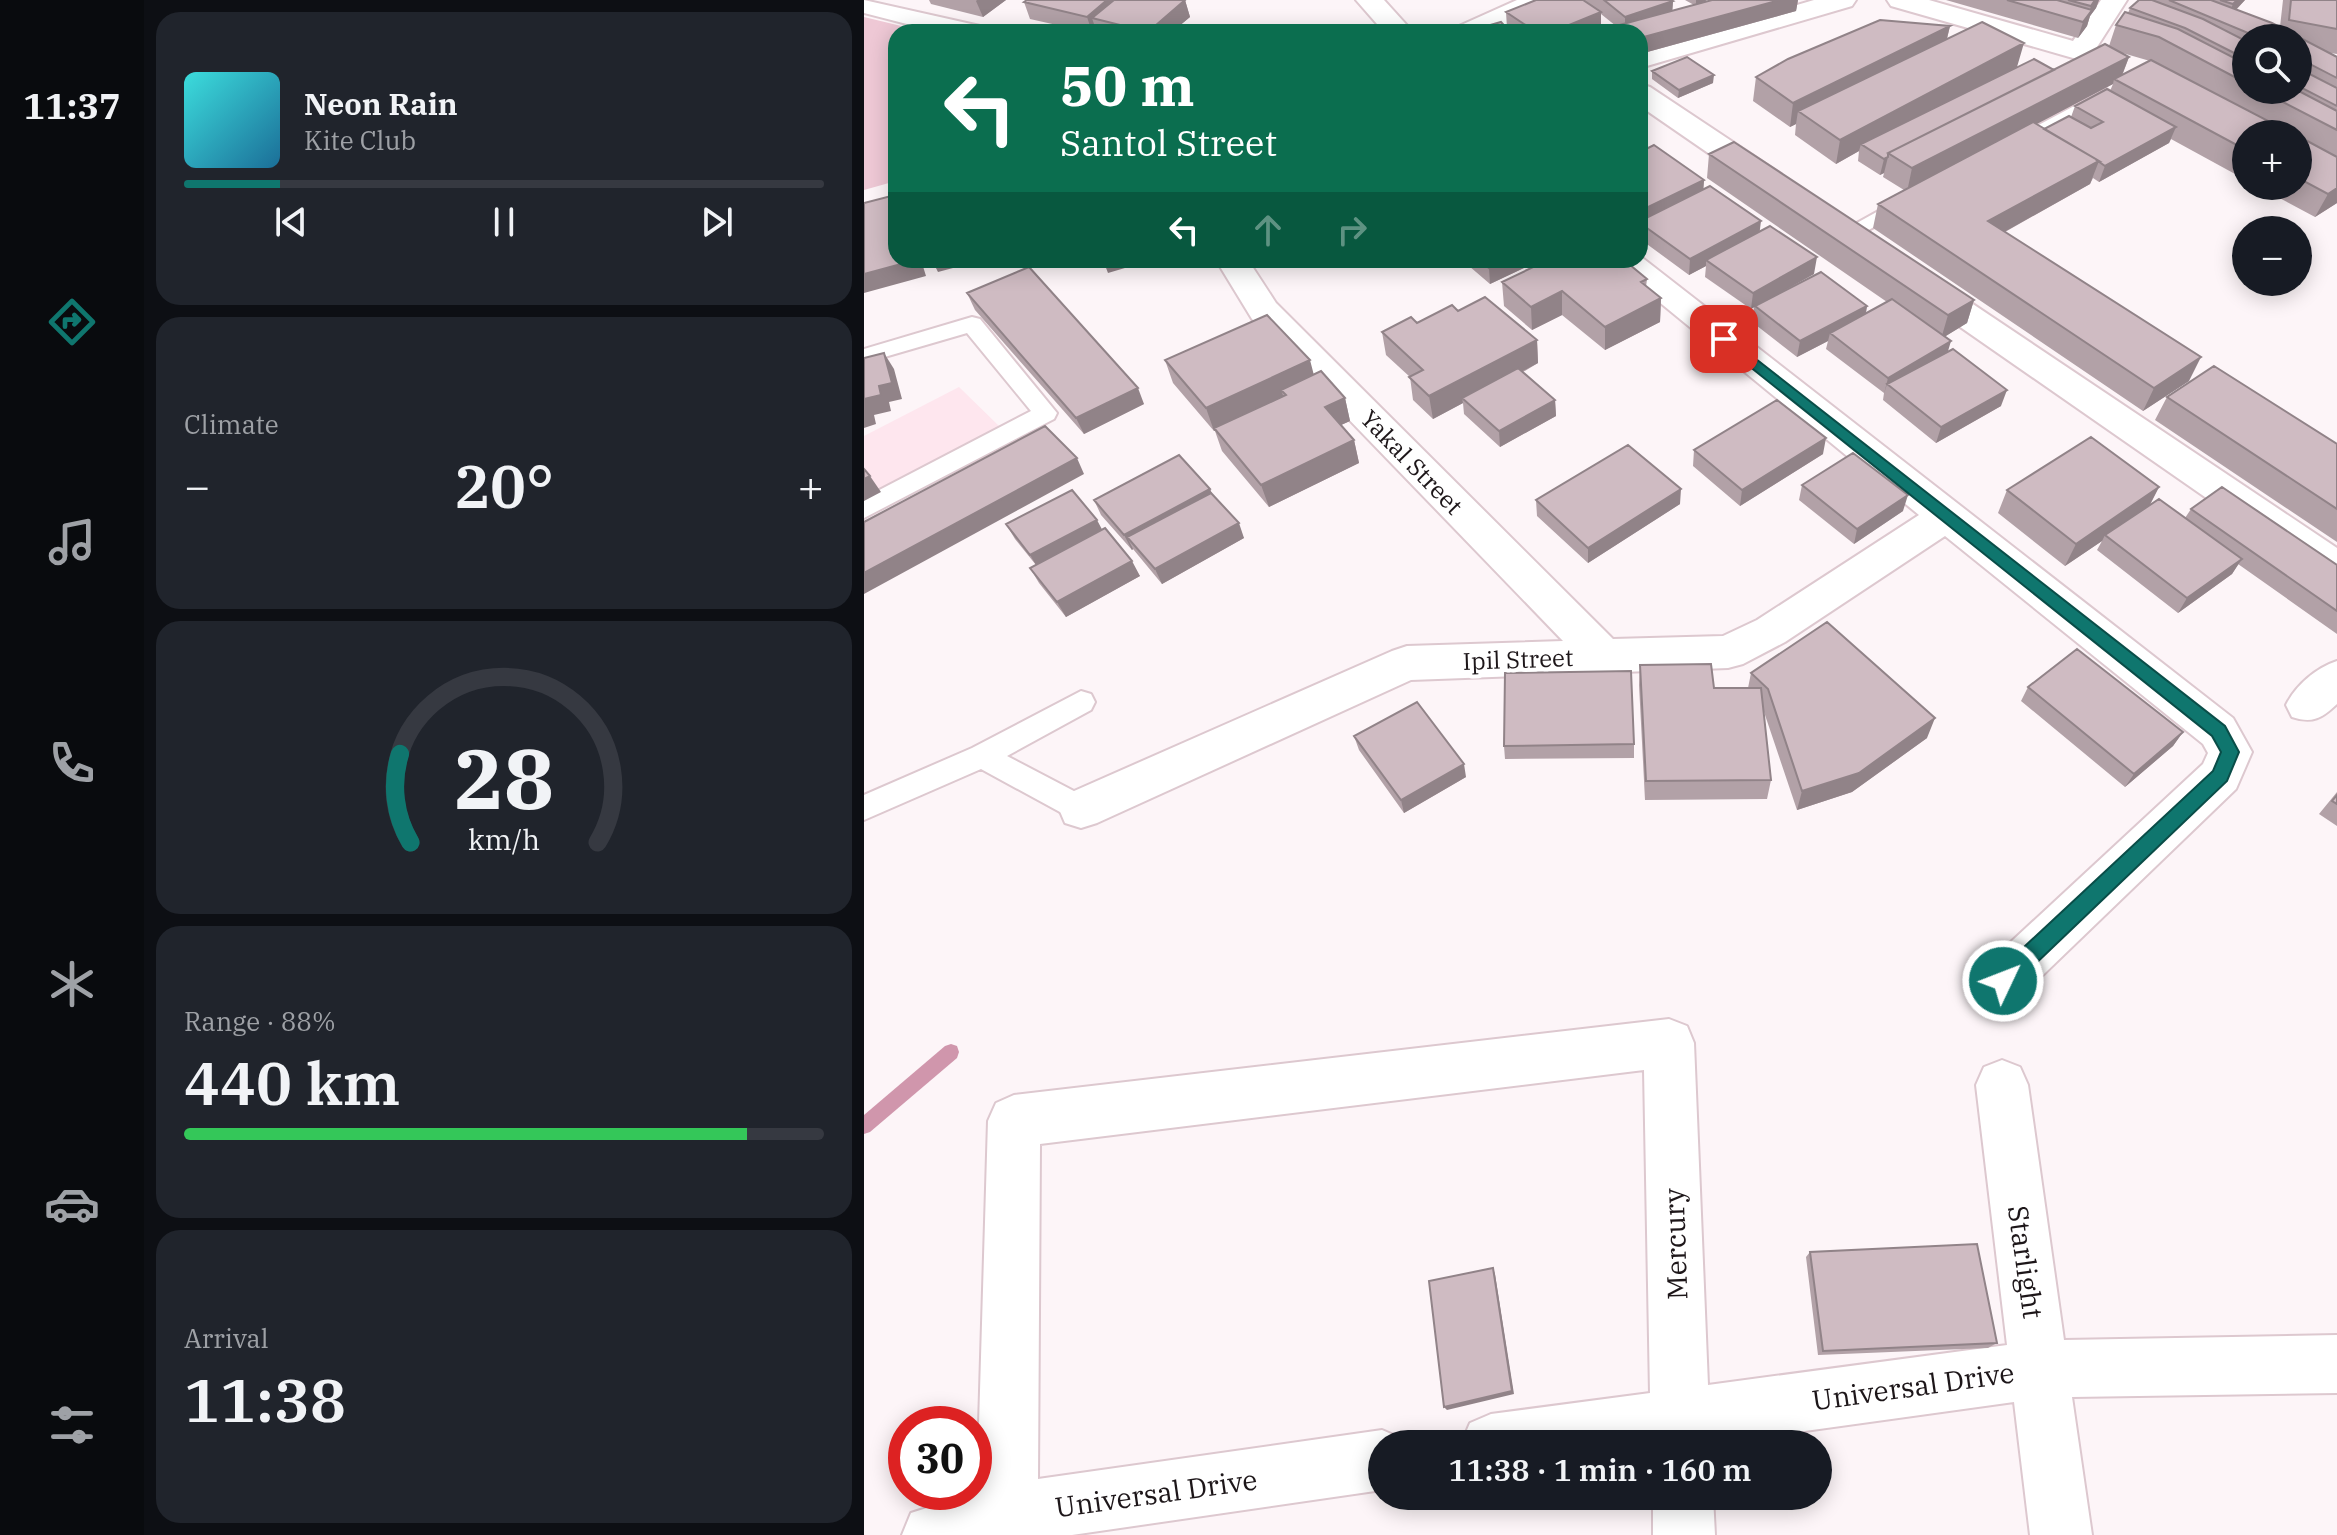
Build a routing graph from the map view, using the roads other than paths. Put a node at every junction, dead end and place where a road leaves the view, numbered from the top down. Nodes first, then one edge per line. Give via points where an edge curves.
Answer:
1 (1369, 0) edge
2 (1539, 0) edge
3 (1843, 0) edge
4 (1900, 0) edge
5 (864, 5) edge
6 (2107, 7) edge
7 (939, 24) edge
8 (1392, 24) edge
9 (1486, 24) edge
10 (1648, 58) edge
11 (2118, 87) edge
12 (1648, 98) edge
13 (1996, 153) edge
14 (1928, 190) edge
15 (1847, 234) junction
16 (1237, 268) edge
17 (1634, 268) edge
18 (864, 356) edge
19 (864, 509) edge
20 (1948, 515) junction
21 (2337, 568) edge
22 (1602, 655) junction
23 (1081, 702) dead end
24 (982, 756) junction
25 (864, 808) edge
26 (1081, 809) joint
27 (2003, 981) dead end
28 (2002, 1085) dead end
29 (2337, 1364) edge
30 (2041, 1369) junction
31 (1681, 1430) edge
32 (1368, 1462) edge
33 (1683, 1510) edge
34 (1007, 1514) junction
35 (933, 1535) edge
36 (1684, 1535) edge
37 (2061, 1535) edge

1 - 8 street
2 - 9 street
3 - 10 street
4 - 6 street via 2086,54
5 - 7 street
11 - 13 lane
12 - 15 street
14 - 15 lane
15 - 21 street
16 - 22 street, Yakal Street via 1264,311
17 - 20 street
18 - 19 lane via 972,324 1046,413
20 - 22 street, Ipil Street via 1771,631 1728,652
20 - 27 street via 2218,731 2230,752 2220,776
22 - 26 street, Ipil Street via 1407,663
23 - 24 lane
24 - 25 lane
24 - 26 lane
28 - 30 street, Starlight
29 - 30 street, Universal Drive
30 - 31 street, Universal Drive
30 - 37 street, Starlight
31 - 34 street, Mercury via 1669,1043 1014,1121
32 - 34 street, Universal Drive
33 - 36 street
34 - 35 street, Universal Drive

